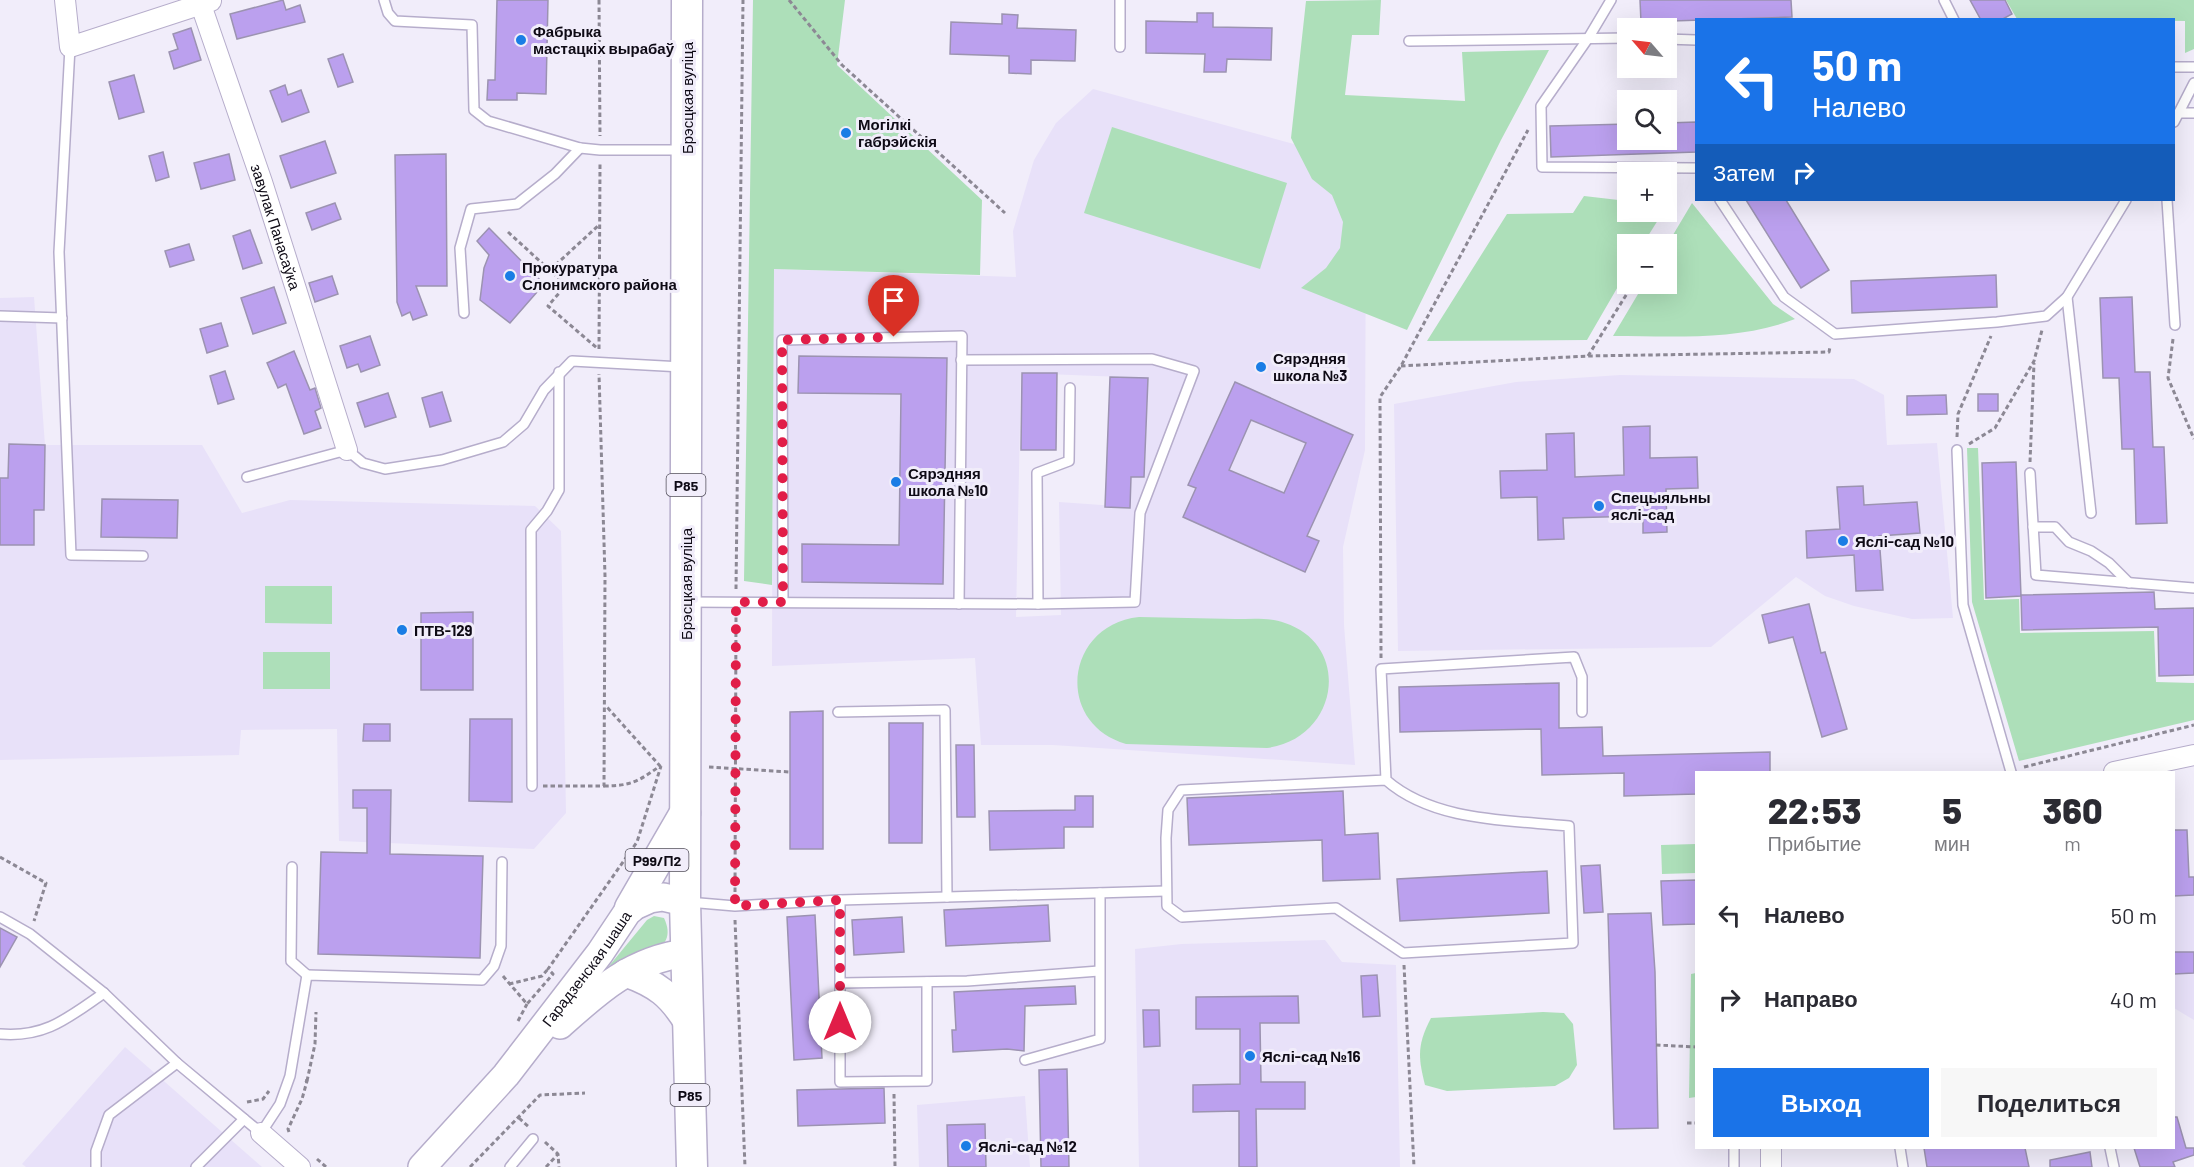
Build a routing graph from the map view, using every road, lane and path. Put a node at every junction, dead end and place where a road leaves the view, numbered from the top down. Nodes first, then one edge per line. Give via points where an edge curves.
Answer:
1 (65, 0) edge
2 (384, 0) edge
3 (599, 0) edge
4 (687, 0) edge
5 (742, 0) edge
6 (789, 0) edge
7 (1120, 0) edge
8 (1611, 0) edge
9 (1944, 0) edge
10 (207, 3) edge
11 (1953, 18) edge
12 (1589, 37) junction
13 (1617, 38) edge
14 (1677, 39) edge
15 (1695, 40) edge
16 (1409, 41) dead end
17 (70, 47) junction
18 (1120, 47) dead end
19 (2175, 67) edge
20 (2194, 67) edge
21 (2194, 83) edge
22 (1541, 106) junction
23 (2194, 113) edge
24 (2176, 117) edge
25 (580, 148) junction
26 (600, 150) junction
27 (686, 151) junction
28 (1695, 168) edge
29 (1721, 201) edge
30 (2125, 201) edge
31 (2167, 201) edge
32 (1005, 213) dead end
33 (599, 225) junction
34 (508, 232) dead end
35 (550, 270) junction
36 (566, 285) junction
37 (599, 287) junction
38 (1627, 294) edge
39 (2067, 297) junction
40 (464, 313) dead end
41 (0, 316) edge
42 (2046, 316) junction
43 (62, 318) junction
44 (1997, 322) junction
45 (2175, 325) joint
46 (1835, 333) junction
47 (598, 349) junction
48 (1588, 356) junction
49 (961, 360) junction
50 (598, 362) junction
51 (2034, 362) junction
52 (1401, 366) junction
53 (687, 368) junction
54 (559, 372) junction
55 (1070, 388) dead end
56 (2194, 439) edge
57 (346, 450) junction
58 (1957, 450) junction
59 (2030, 473) joint
60 (247, 477) dead end
61 (2091, 513) dead end
62 (2033, 527) junction
63 (143, 556) dead end
64 (2129, 583) junction
65 (2194, 588) edge
66 (686, 602) junction
67 (736, 602) junction
68 (783, 602) junction
69 (959, 604) junction
70 (1038, 604) junction
71 (1381, 669) junction
72 (604, 705) junction
73 (838, 712) dead end
74 (1582, 712) dead end
75 (2194, 726) edge
76 (2194, 755) edge
77 (673, 766) junction
78 (735, 768) junction
79 (790, 771) dead end
80 (2011, 771) edge
81 (2022, 771) edge
82 (2119, 771) edge
83 (1386, 780) junction
84 (532, 786) joint
85 (604, 786) junction
86 (685, 813) junction
87 (0, 857) edge
88 (502, 862) dead end
89 (292, 867) dead end
90 (1166, 891) junction
91 (1100, 893) junction
92 (947, 897) junction
93 (840, 900) junction
94 (685, 902) junction
95 (735, 906) junction
96 (630, 908) junction
97 (0, 917) edge
98 (30, 934) junction
99 (686, 953) junction
100 (1403, 953) junction
101 (494, 966) junction
102 (548, 969) junction
103 (1099, 971) junction
104 (626, 973) junction
105 (307, 975) junction
106 (927, 982) junction
107 (840, 983) junction
108 (509, 984) junction
109 (104, 993) junction
110 (316, 1009) dead end
111 (688, 1023) junction
112 (0, 1034) edge
113 (1656, 1044) dead end
114 (1695, 1047) edge
115 (1025, 1060) dead end
116 (177, 1064) junction
117 (506, 1075) junction
118 (307, 1081) dead end
119 (894, 1081) junction
120 (585, 1092) dead end
121 (243, 1119) junction
122 (1688, 1123) dead end
123 (1695, 1123) edge
124 (261, 1133) junction
125 (533, 1139) dead end
126 (1734, 1149) edge
127 (1771, 1149) edge
128 (1900, 1149) edge
129 (2110, 1149) edge
130 (558, 1154) dead end
131 (96, 1167) edge
132 (196, 1167) edge
133 (300, 1167) edge
134 (422, 1167) edge
135 (470, 1167) edge
136 (510, 1167) edge
137 (546, 1167) edge
138 (692, 1167) edge
139 (745, 1167) edge
140 (895, 1167) edge
141 (1414, 1167) edge
142 (1734, 1167) edge
143 (1771, 1167) edge
144 (1903, 1167) edge
145 (2114, 1167) edge

1 - 17 street
2 - 25 lane via 394,21 472,25 474,110 488,121
3 - 26 path
4 - 27 main road, Брэсцкая вуліца / Р85
5 - 67 path
6 - 32 path via 842,65
7 - 18 lane
8 - 12 lane
9 - 11 lane
10 - 17 street
10 - 57 street, завулак Панасаўка
12 - 13 lane
12 - 16 lane
12 - 22 lane
14 - 15 lane
17 - 43 lane via 59,252
19 - 20 lane
21 - 24 lane
22 - 28 lane via 1542,167
22 - 52 path
23 - 24 lane
25 - 26 lane
25 - 40 lane via 517,204 471,209 459,248
26 - 27 lane
26 - 33 path
27 - 53 main road, Брэсцкая вуліца / Р85
29 - 46 lane via 1784,297
30 - 39 lane
31 - 45 lane
33 - 35 path
33 - 37 path
34 - 35 path
35 - 36 path
36 - 37 path
36 - 47 path via 548,306
37 - 47 path
38 - 48 path
39 - 42 lane
39 - 61 lane
41 - 43 lane
42 - 44 lane
42 - 51 path
43 - 63 lane via 71,555
44 - 46 lane
44 - 58 path via 1958,414
45 - 56 path via 2168,378
46 - 48 path via 1828,352
47 - 50 path
48 - 52 path
49 - 68 lane via 962,336 782,340
49 - 69 lane
49 - 70 lane via 1152,359 1194,371 1140,513 1135,602
50 - 53 lane
50 - 54 lane via 572,361
50 - 72 path via 605,576
51 - 58 path via 1995,428
51 - 59 path
52 - 71 path via 1380,397
53 - 66 main road, Брэсцкая вуліца / Р85
54 - 57 lane via 524,424 503,442 442,460 385,469 363,463
54 - 84 lane via 559,490 531,530
55 - 70 lane via 1069,461 1037,473
57 - 60 lane
58 - 80 lane via 1963,604
59 - 62 lane
62 - 64 lane via 2055,527 2068,542 2109,563
62 - 64 lane via 2036,575
64 - 65 lane
66 - 67 lane
66 - 77 main road, Брэсцкая вуліца / Р85
67 - 68 lane
67 - 78 path
68 - 69 lane
69 - 70 lane
71 - 74 lane via 1574,657 1582,677
71 - 83 lane
72 - 77 path
72 - 85 path
73 - 92 lane via 945,710
75 - 81 path via 2038,762 2021,767
76 - 82 street
77 - 78 path
77 - 85 path via 638,782
77 - 86 main road, Брэсцкая вуліца / Р85
77 - 102 path via 637,842
78 - 79 path
78 - 95 path
83 - 90 lane via 1181,790 1168,810
83 - 100 lane via 1401,793 1450,813 1569,826 1573,943
84 - 85 path
86 - 94 main road, Брэсцкая вуліца / Р85
86 - 96 main road, Р99/П2
87 - 98 path via 46,883
88 - 101 lane via 501,946
89 - 105 lane via 291,961
90 - 91 lane
90 - 100 lane via 1167,906 1182,917 1336,908
91 - 92 lane
91 - 103 lane
92 - 93 lane
93 - 95 lane
93 - 107 lane
94 - 95 lane
94 - 96 main road, Гарадзенская шаша via 663,897
94 - 99 main road, Брэсцкая вуліца / Р85
95 - 139 path
96 - 117 main road, Гарадзенская шаша / Р99/П2
97 - 98 lane
98 - 109 lane
99 - 104 main road, Гарадзенская шаша / Р99/П2 via 657,959
99 - 111 main road, Брэсцкая вуліца / Р85
100 - 141 path
101 - 105 lane via 482,980
101 - 108 path
102 - 108 path via 542,976
102 - 108 path via 554,974 527,1004
103 - 106 lane
103 - 115 lane via 1100,1039
104 - 111 main road via 667,994
104 - 117 main road, Гарадзенская шаша / Р99/П2 via 597,992
105 - 124 lane via 290,1076 280,1104
106 - 107 lane
106 - 119 lane via 927,1081
107 - 119 lane via 840,1082
109 - 112 lane via 58,1024 20,1036
109 - 116 lane
110 - 118 path via 315,1044
111 - 138 main road, Брэсцкая вуліца / Р85
113 - 114 path
116 - 121 lane
116 - 131 lane via 109,1115 96,1151
117 - 134 main road, Гарадзенская шаша / Р99/П2
119 - 140 path
120 - 135 path via 540,1095
121 - 124 lane
121 - 132 lane
122 - 123 path
124 - 133 street
125 - 136 lane
126 - 142 lane
127 - 143 street
128 - 144 lane
129 - 145 lane
130 - 137 path

